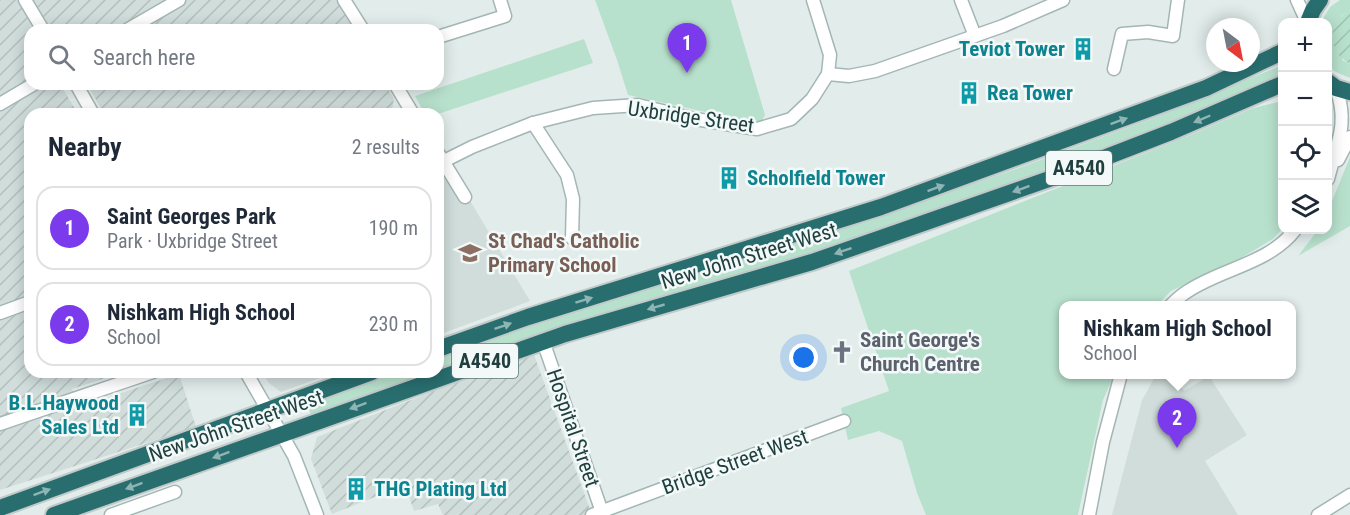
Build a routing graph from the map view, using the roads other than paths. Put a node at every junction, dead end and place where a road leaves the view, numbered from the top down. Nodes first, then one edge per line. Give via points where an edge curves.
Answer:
1 (25, 0) edge
2 (178, 0) edge
3 (344, 0) edge
4 (500, 0) edge
5 (813, 0) edge
6 (961, 0) edge
7 (1063, 0) edge
8 (1178, 0) edge
9 (1297, 0) edge
10 (1320, 0) edge
11 (1305, 18) edge
12 (1309, 18) edge
13 (39, 24) edge
14 (137, 24) edge
15 (359, 24) edge
16 (444, 35) edge
17 (975, 36) junction
18 (1278, 54) edge
19 (1114, 69) dead end
20 (828, 74) junction
21 (1278, 86) edge
22 (1338, 87) edge
23 (24, 90) edge
24 (79, 90) edge
25 (399, 90) edge
26 (0, 104) edge
27 (90, 108) edge
28 (409, 108) edge
29 (532, 123) junction
30 (1350, 137) edge
31 (444, 156) edge
32 (444, 162) edge
33 (1332, 165) edge
34 (1332, 172) edge
35 (465, 197) dead end
36 (1291, 234) edge
37 (573, 238) dead end
38 (1176, 301) edge
39 (24, 304) edge
40 (0, 313) edge
41 (543, 342) junction
42 (444, 347) edge
43 (444, 377) edge
44 (135, 378) edge
45 (249, 378) edge
46 (356, 378) edge
47 (441, 378) edge
48 (1120, 379) edge
49 (268, 410) junction
50 (844, 421) dead end
51 (0, 424) edge
52 (282, 434) junction
53 (175, 492) dead end
54 (1350, 495) edge
55 (0, 508) edge
56 (599, 514) edge
57 (54, 515) edge
58 (111, 515) edge
59 (317, 515) edge
60 (1089, 515) edge
61 (1318, 515) edge

1 - 13 street
2 - 14 street
3 - 15 street
4 - 16 street via 505,16
5 - 20 street via 830,55
6 - 17 street
7 - 17 street
8 - 19 street via 1173,36 1148,32 1122,34
9 - 11 street
10 - 12 highway
17 - 20 street via 875,71 849,76
42 -> 18 highway, New John Street West / A4540 via 891,204 1206,88
20 - 29 street, Uxbridge Street via 812,99 791,119 757,129 638,105 593,108
21 -> 41 highway, New John Street West / A4540 via 1052,178 909,229
22 - 33 street via 1343,114
23 - 26 street
24 - 27 street
25 - 28 street
29 - 31 street, Uxbridge Street
29 - 37 street via 567,176 573,199
30 - 34 street
32 - 35 street
36 - 38 street via 1279,247 1188,291
39 - 40 street
41 -> 43 highway, New John Street West / A4540
41 - 56 street, Hospital Street
44 - 51 street
45 - 49 street
46 - 49 highway, New John Street West
47 -> 52 highway, New John Street West / A4540
48 - 60 street
49 - 52 street
55 -> 49 highway, New John Street West
50 - 56 street, Bridge Street West
52 -> 57 highway, New John Street West / A4540
52 - 59 street
53 - 58 street
54 - 61 street

